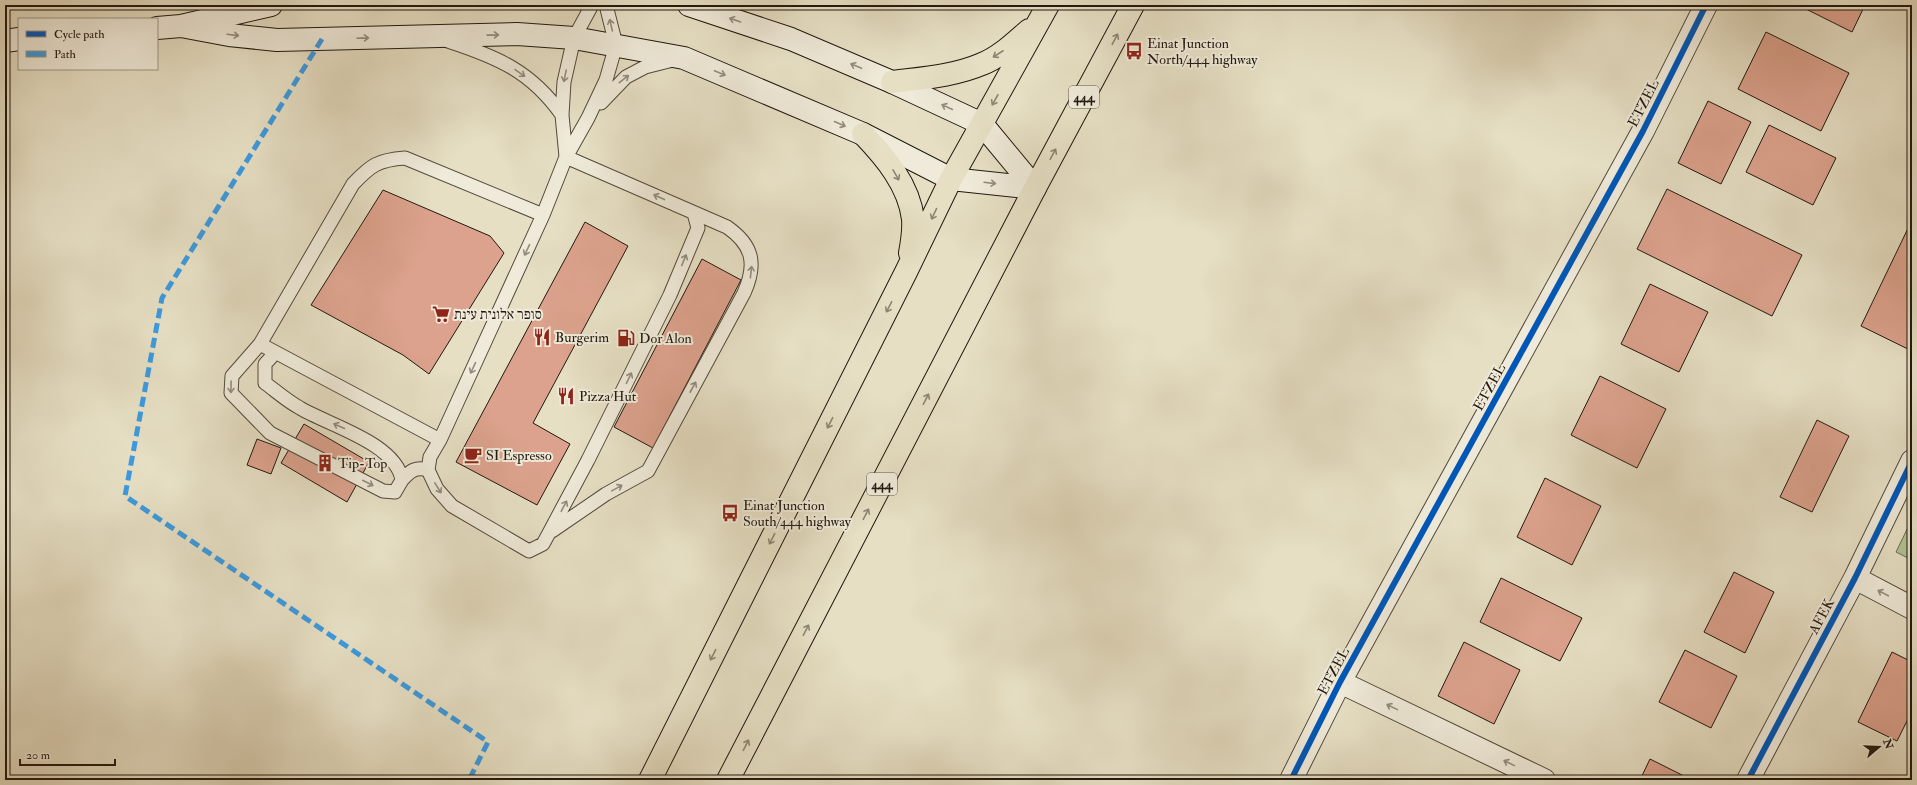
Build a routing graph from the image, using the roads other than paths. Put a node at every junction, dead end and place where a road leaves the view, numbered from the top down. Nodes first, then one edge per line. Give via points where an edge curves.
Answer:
1 (271, 5) edge
2 (592, 5) edge
3 (606, 5) edge
4 (689, 5) edge
5 (1133, 5) edge
6 (1706, 5) edge
7 (1044, 13) edge
8 (181, 26) junction
9 (158, 28) edge
10 (433, 36) junction
11 (574, 38) junction
12 (18, 39) edge
13 (5, 40) edge
14 (616, 45) junction
15 (684, 58) junction
16 (892, 82) junction
17 (562, 115) junction
18 (588, 118) junction
19 (982, 124) junction
20 (863, 134) junction
21 (566, 157) junction
22 (951, 179) junction
23 (1035, 188) junction
24 (694, 213) junction
25 (543, 214) junction
26 (906, 272) junction
27 (260, 344) junction
28 (275, 352) junction
29 (440, 440) junction
30 (1912, 462) edge
31 (428, 470) junction
32 (402, 480) junction
33 (549, 533) junction
34 (1855, 578) junction
35 (1912, 608) edge
36 (1340, 682) junction
37 (650, 780) edge
38 (728, 780) edge
39 (1291, 780) edge
40 (1544, 780) edge
41 (1748, 780) edge

1 - 8 street
2 - 11 lane
14 -> 3 lane
16 -> 4 street via 791,39
23 -> 5 main road, 444
6 - 36 street, ETZEL via 1643,131
7 -> 16 main road via 1011,46 984,64 955,74
7 -> 19 main road
8 - 9 street
8 -> 10 street via 276,40
10 -> 11 street via 517,34
10 -> 17 lane via 484,53 514,68 535,82
11 - 14 street
11 -> 17 lane via 564,82
12 - 13 street
14 - 15 street
14 - 18 lane via 606,80
18 -> 15 lane via 611,90 626,77 645,66
15 -> 20 street
19 -> 16 street
17 - 21 lane
18 - 21 lane
19 - 22 main road
19 - 23 street
20 - 22 street
20 -> 26 main road via 890,164 908,200 913,219
24 -> 21 lane
21 - 25 lane
22 -> 23 street
22 -> 26 main road
38 -> 23 main road, 444
33 -> 24 lane via 670,295 698,228
33 -> 24 lane via 606,494 648,471 744,293 751,276 752,262 746,245 727,227
25 - 27 lane via 405,158 386,159 368,168 353,184
25 -> 29 lane
26 -> 37 main road
27 - 28 lane
27 -> 32 lane via 232,376 231,393 270,433 383,491 395,492
28 - 29 lane
32 -> 28 lane via 401,471 391,457 352,432 300,408 264,383 265,364
29 - 31 lane via 430,457
30 - 34 street, AFEK
31 - 32 lane via 421,468 410,471
31 -> 33 lane via 437,489 452,506 528,551 543,544
35 -> 34 street
34 - 41 street, AFEK
36 - 39 street, ETZEL
40 -> 36 street

